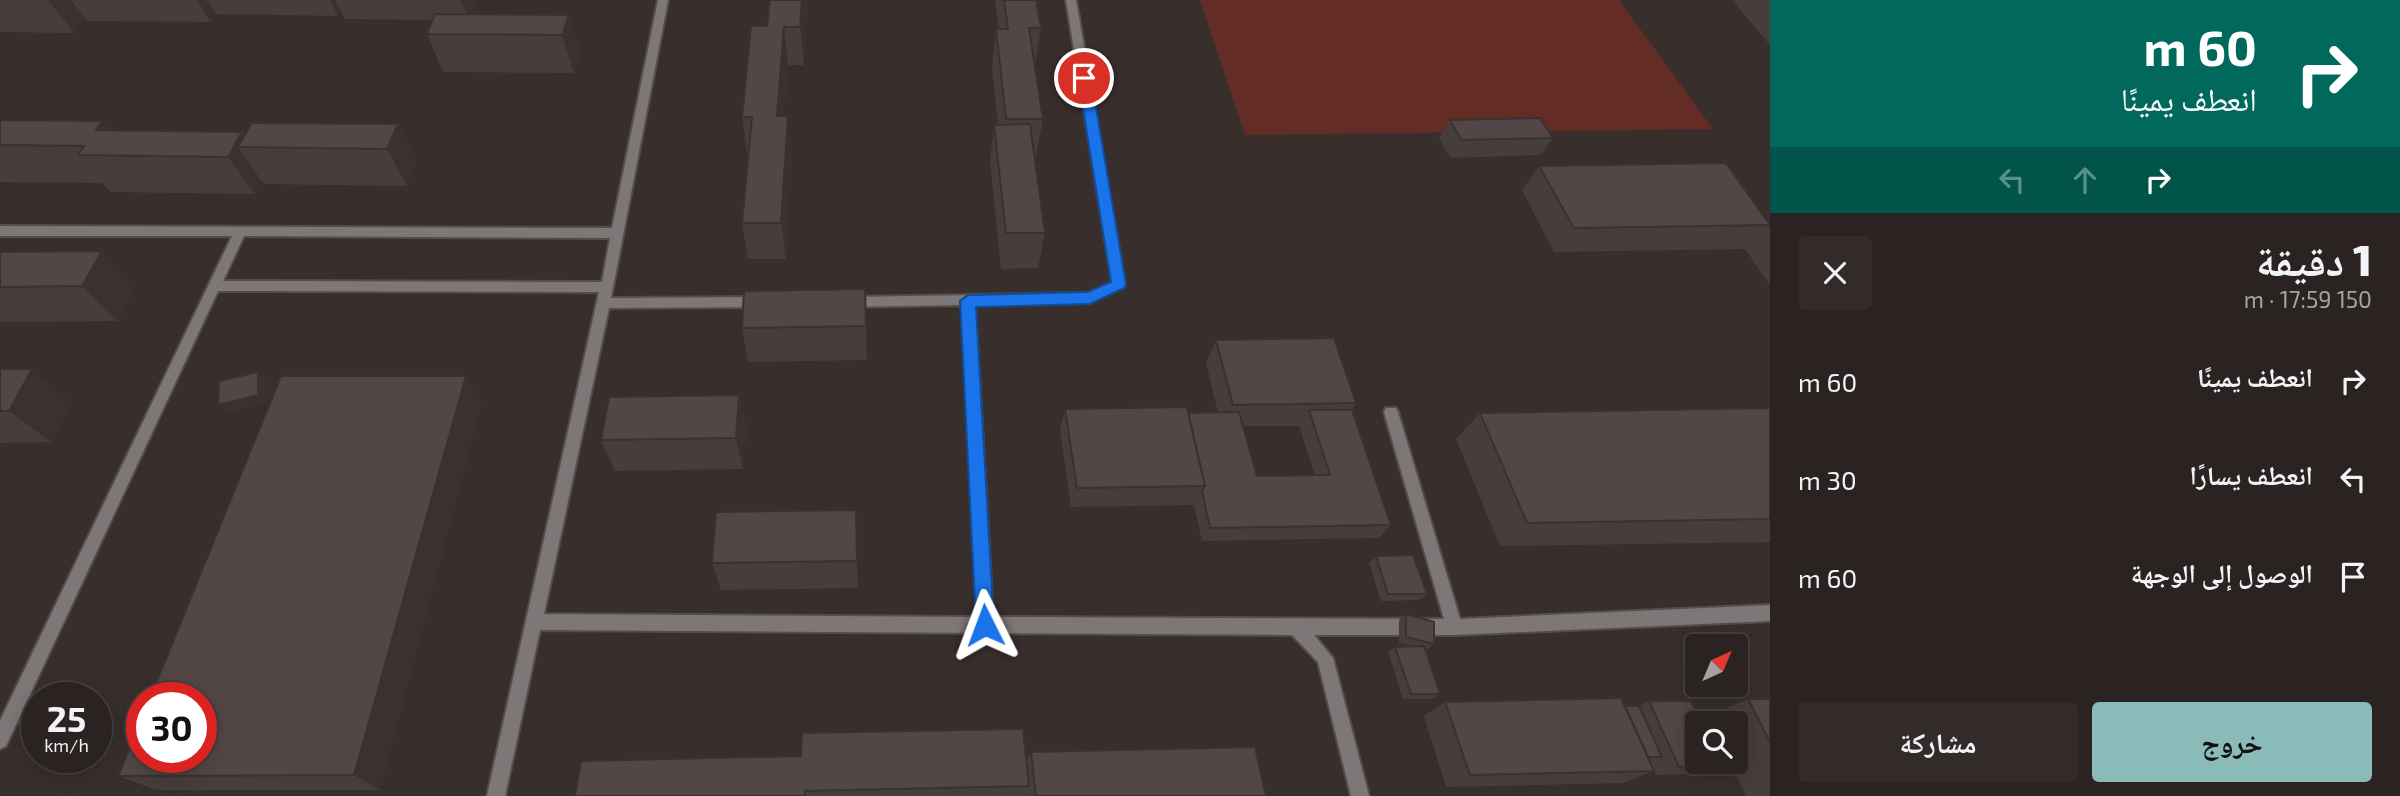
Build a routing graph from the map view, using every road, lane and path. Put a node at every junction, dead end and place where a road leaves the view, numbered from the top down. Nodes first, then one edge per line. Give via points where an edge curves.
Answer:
1 (663, 0) edge
2 (1072, 0) edge
3 (0, 231) edge
4 (240, 231) junction
5 (618, 233) junction
6 (214, 286) junction
7 (607, 287) junction
8 (968, 301) junction
9 (779, 302) edge
10 (833, 302) edge
11 (604, 303) junction
12 (1391, 412) dead end
13 (1770, 613) edge
14 (535, 622) junction
15 (985, 625) junction
16 (1296, 627) junction
17 (1454, 627) junction
18 (0, 740) edge
19 (496, 796) edge
20 (1360, 796) edge

1 - 5 street
2 - 8 street via 1119,284 1090,298
3 - 4 street
4 - 5 street
4 - 6 street
5 - 7 street
6 - 7 street
6 - 18 street
7 - 11 street
8 - 10 street
8 - 15 street
9 - 11 street
11 - 14 street
12 - 17 street
13 - 17 street
14 - 15 street
14 - 19 street
15 - 16 street
16 - 17 street
16 - 20 street via 1325,658

